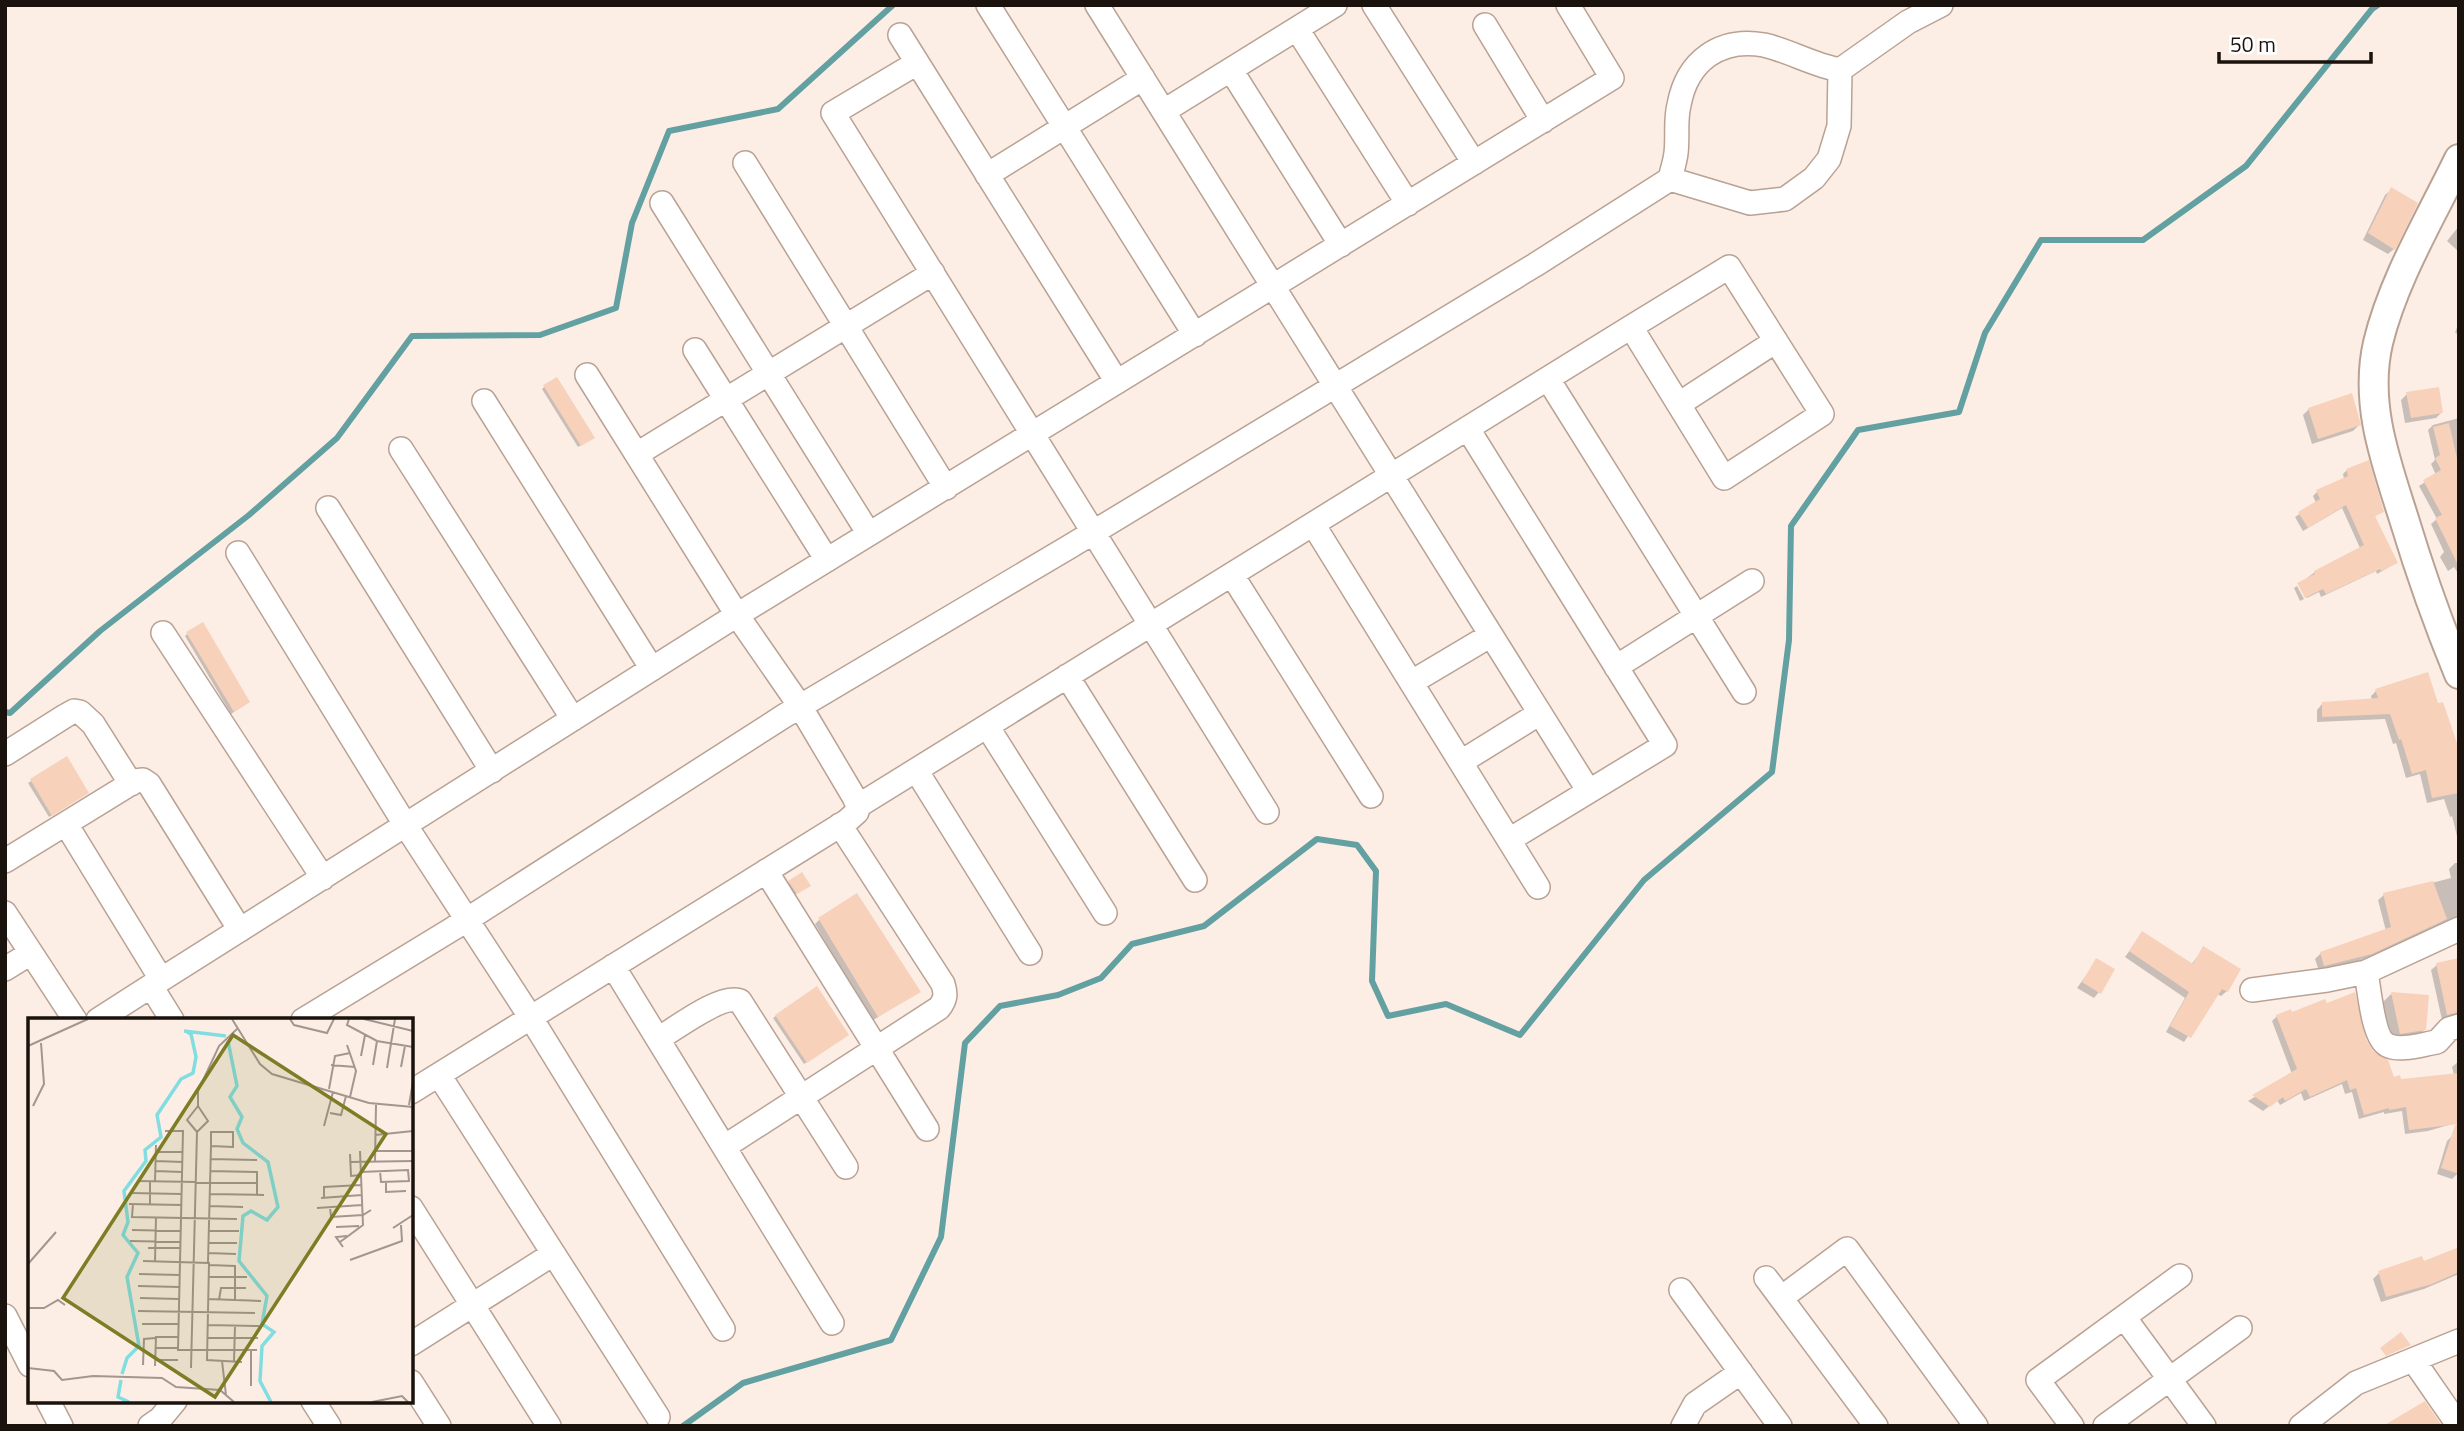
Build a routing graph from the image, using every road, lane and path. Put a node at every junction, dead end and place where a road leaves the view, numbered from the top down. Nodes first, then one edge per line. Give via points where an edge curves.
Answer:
1 (988, 5) edge
2 (1097, 5) edge
3 (1335, 5) edge
4 (1374, 5) edge
5 (1567, 5) edge
6 (1941, 5) edge
7 (1485, 25) dead end
8 (1297, 29) junction
9 (900, 35) dead end
10 (917, 63) junction
11 (1231, 70) junction
12 (1840, 70) junction
13 (1143, 78) junction
14 (1164, 111) junction
15 (1543, 121) junction
16 (1065, 128) junction
17 (2459, 159) edge
18 (745, 163) dead end
19 (1474, 163) junction
20 (987, 175) junction
21 (1670, 179) junction
22 (662, 203) dead end
23 (1408, 204) junction
24 (1341, 245) junction
25 (933, 273) junction
26 (1274, 286) junction
27 (846, 326) junction
28 (1631, 327) junction
29 (1195, 335) junction
30 (1776, 341) junction
31 (695, 350) dead end
32 (769, 373) junction
33 (587, 375) dead end
34 (1548, 379) junction
35 (1117, 382) junction
36 (1335, 386) junction
37 (725, 400) junction
38 (484, 401) dead end
39 (1679, 404) junction
40 (1468, 429) junction
41 (1033, 434) junction
42 (401, 449) dead end
43 (637, 454) junction
44 (1391, 476) junction
45 (946, 488) junction
46 (328, 508) dead end
47 (1313, 524) junction
48 (1094, 532) junction
49 (869, 534) junction
50 (238, 553) dead end
51 (827, 560) junction
52 (1231, 575) junction
53 (1752, 581) dead end
54 (737, 615) junction
55 (1696, 616) junction
56 (1151, 624) junction
57 (163, 633) dead end
58 (1491, 635) junction
59 (1616, 667) junction
60 (652, 669) junction
61 (2459, 674) edge
62 (1067, 676) junction
63 (1412, 682) junction
64 (1744, 692) dead end
65 (800, 706) junction
66 (1540, 713) junction
67 (573, 719) junction
68 (987, 726) junction
69 (5, 754) edge
70 (1461, 762) junction
71 (916, 770) junction
72 (492, 771) junction
73 (131, 784) junction
74 (1588, 790) junction
75 (1371, 796) dead end
76 (858, 806) junction
77 (1268, 813) dead end
78 (66, 824) junction
79 (840, 825) junction
80 (406, 826) junction
81 (1509, 840) junction
82 (5, 861) edge
83 (766, 872) junction
84 (323, 878) junction
85 (1195, 880) dead end
86 (1538, 887) dead end
87 (5, 913) edge
88 (1105, 913) dead end
89 (467, 920) junction
90 (2459, 929) edge
91 (240, 930) junction
92 (32, 953) junction
93 (1030, 953) dead end
94 (613, 966) junction
95 (5, 969) edge
96 (2366, 972) junction
97 (156, 982) junction
98 (2252, 990) dead end
99 (74, 1018) edge
100 (101, 1018) edge
101 (171, 1018) edge
102 (306, 1018) edge
103 (531, 1018) junction
104 (2459, 1026) edge
105 (658, 1039) junction
106 (876, 1048) junction
107 (439, 1075) junction
108 (413, 1091) edge
109 (803, 1096) junction
110 (927, 1129) dead end
111 (724, 1147) junction
112 (846, 1167) dead end
113 (413, 1211) edge
114 (553, 1254) junction
115 (2180, 1276) dead end
116 (1766, 1278) dead end
117 (1681, 1290) dead end
118 (1781, 1298) junction
119 (473, 1305) junction
120 (5, 1316) edge
121 (2124, 1317) junction
122 (832, 1323) dead end
123 (2240, 1328) dead end
124 (723, 1329) dead end
125 (2459, 1341) edge
126 (413, 1343) edge
127 (28, 1361) edge
128 (2414, 1361) junction
129 (1741, 1372) junction
130 (2170, 1379) junction
131 (413, 1385) edge
132 (49, 1403) edge
133 (173, 1403) edge
134 (315, 1403) edge
135 (658, 1417) dead end
136 (2107, 1425) edge
137 (61, 1426) edge
138 (150, 1426) edge
139 (329, 1426) edge
140 (439, 1426) edge
141 (549, 1426) edge
142 (1683, 1426) edge
143 (1780, 1426) edge
144 (1876, 1426) edge
145 (1976, 1426) edge
146 (2072, 1426) edge
147 (2204, 1426) edge
148 (2301, 1426) edge
149 (2459, 1426) edge

1 - 16 street
2 - 13 street
3 - 8 street
4 - 19 street
5 - 15 street via 1612,78
6 - 12 street via 1908,22
7 - 15 street
8 - 11 street
8 - 23 street
9 - 10 street
10 - 20 street
10 - 25 street via 833,113
11 - 14 street
11 - 24 street
12 - 21 street via 1839,126 1829,159 1814,178 1785,199 1750,203
12 - 21 street via 1784,50 1741,42 1705,56 1686,80 1678,105
13 - 14 street
13 - 16 street
14 - 26 street
15 - 19 street
16 - 20 street
16 - 29 street
17 - 61 street via 2391,300 2378,345 2373,391 2384,455 2428,598
18 - 27 street
19 - 23 street
20 - 35 street
21 - 36 street
22 - 32 street
23 - 24 street
24 - 26 street
25 - 27 street
25 - 41 street
26 - 29 street
26 - 36 street
27 - 32 street
27 - 45 street
28 - 30 street via 1729,267
28 - 34 street
28 - 39 street
29 - 35 street
30 - 39 street
30 - 39 street via 1822,414 1724,478
31 - 37 street
32 - 37 street
32 - 49 street
33 - 43 street
34 - 40 street
34 - 55 street
35 - 41 street
36 - 44 street
36 - 48 street
37 - 43 street
37 - 51 street
38 - 60 street
40 - 44 street
40 - 59 street
41 - 45 street
41 - 48 street
42 - 67 street
43 - 54 street
44 - 47 street
44 - 58 street
45 - 49 street
46 - 72 street
47 - 52 street
47 - 63 street
48 - 56 street
48 - 65 street
49 - 51 street
50 - 80 street
51 - 54 street
52 - 56 street
52 - 75 street
53 - 55 street
54 - 60 street
54 - 65 street
55 - 59 street
55 - 64 street
56 - 62 street
56 - 77 street
57 - 84 street
58 - 63 street
58 - 66 street
59 - 74 street via 1665,745
60 - 67 street
62 - 68 street
62 - 85 street
63 - 70 street
65 - 76 street
65 - 89 street
66 - 70 street
66 - 74 street
67 - 72 street
68 - 71 street
68 - 88 street
69 - 73 street via 65,716 80,712 93,724
70 - 81 street
71 - 76 street
71 - 93 street
72 - 80 street
73 - 78 street
73 - 91 street via 143,780 149,784
74 - 81 street
76 - 79 street
78 - 82 street
78 - 97 street
79 - 83 street
79 - 106 street via 946,994 940,1008
80 - 84 street
80 - 89 street
81 - 86 street
83 - 94 street
83 - 106 street
84 - 91 street
87 - 92 street
89 - 102 street
89 - 103 street
90 - 96 street
91 - 97 street
92 - 95 street
92 - 99 street
94 - 103 street
94 - 105 street
96 - 98 street
96 - 104 street via 2379,1037 2388,1045 2399,1048 2437,1042
97 - 100 street
97 - 101 street
103 - 107 street
103 - 124 street
105 - 109 street via 735,998
105 - 111 street
106 - 109 street
106 - 110 street
107 - 108 street
107 - 114 street
109 - 111 street
109 - 112 street
111 - 122 street
113 - 119 street
114 - 119 street
114 - 135 street
115 - 121 street
116 - 118 street
117 - 129 street
118 - 144 street
118 - 145 street via 1847,1249
119 - 126 street
119 - 141 street
120 - 127 street
121 - 130 street
121 - 146 street via 2038,1380
123 - 130 street
125 - 128 street
128 - 148 street via 2357,1383
128 - 149 street
129 - 142 street via 1695,1404
129 - 143 street
130 - 136 street
130 - 147 street
131 - 140 street
132 - 137 street
133 - 138 street
134 - 139 street

